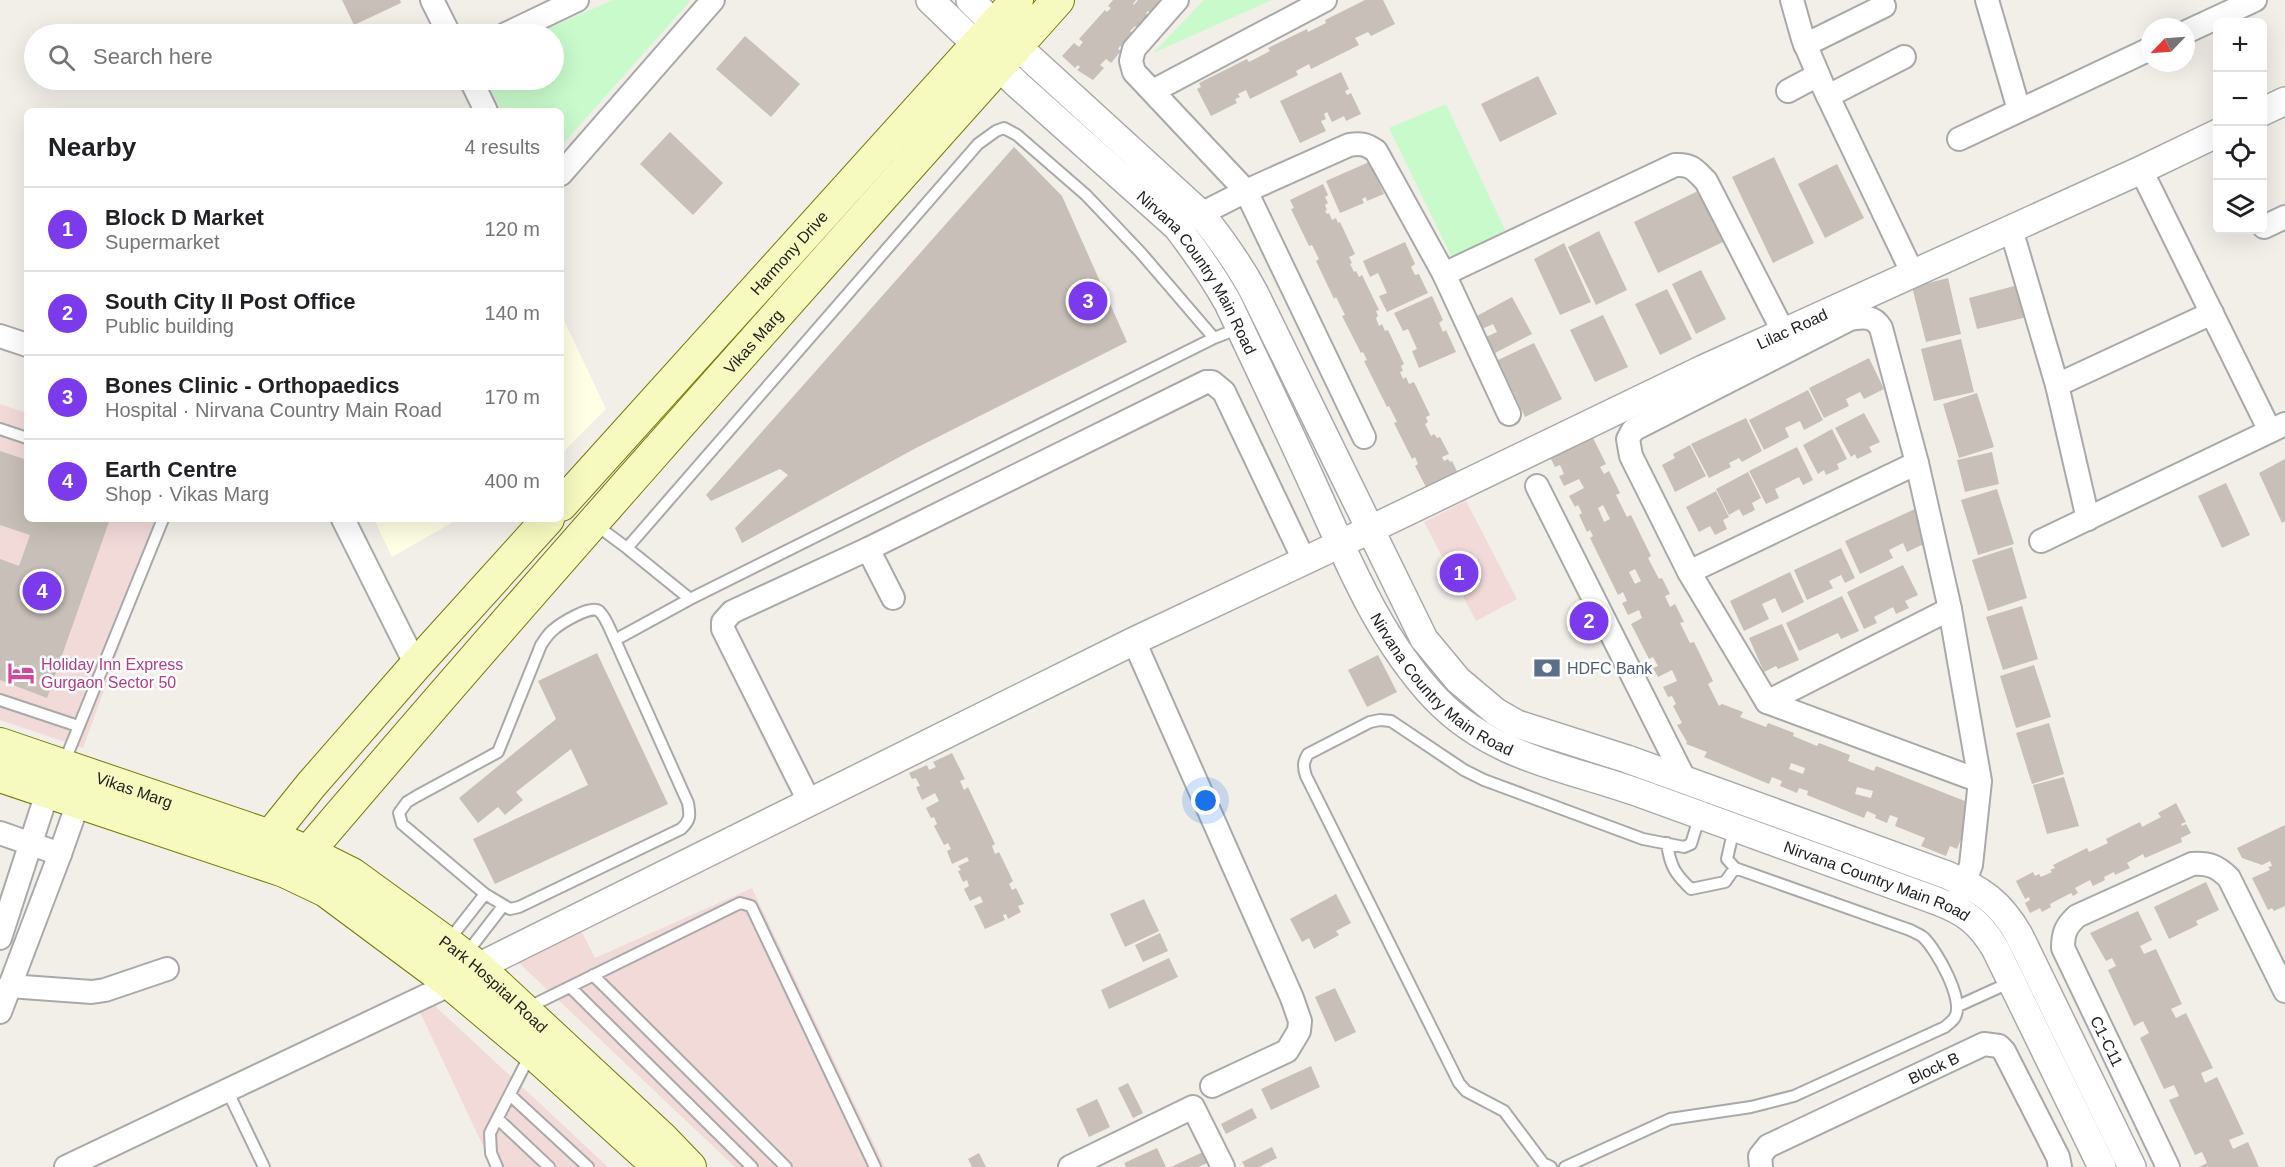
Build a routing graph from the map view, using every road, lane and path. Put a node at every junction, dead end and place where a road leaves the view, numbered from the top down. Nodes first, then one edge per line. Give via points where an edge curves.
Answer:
1 (432, 0) edge
2 (577, 0) edge
3 (713, 0) edge
4 (930, 0) edge
5 (970, 0) edge
6 (1017, 0) edge
7 (1058, 0) edge
8 (1177, 0) edge
9 (1325, 0) edge
10 (1792, 0) edge
11 (1987, 0) edge
12 (2255, 0) edge
13 (1884, 6) dead end
14 (444, 24) edge
15 (527, 24) edge
16 (2195, 28) edge
17 (986, 34) junction
18 (1805, 45) junction
19 (2141, 53) edge
20 (1009, 57) junction
21 (1904, 57) dead end
22 (1818, 75) junction
23 (476, 90) edge
24 (1153, 91) junction
25 (1788, 91) dead end
26 (1828, 96) junction
27 (2285, 101) edge
28 (485, 108) edge
29 (2019, 110) junction
30 (2267, 110) edge
31 (2213, 135) edge
32 (1959, 138) dead end
33 (2141, 170) junction
34 (564, 171) edge
35 (1246, 191) junction
36 (1201, 213) junction
37 (2285, 217) edge
38 (2267, 226) edge
39 (1177, 227) junction
40 (2011, 229) junction
41 (1912, 272) junction
42 (1444, 274) junction
43 (748, 298) junction
44 (2212, 313) junction
45 (773, 321) junction
46 (1240, 327) junction
47 (1783, 331) junction
48 (0, 336) edge
49 (1214, 338) junction
50 (24, 344) edge
51 (2057, 385) junction
52 (1509, 414) dead end
53 (2277, 427) edge
54 (0, 429) edge
55 (1364, 436) dead end
56 (24, 437) edge
57 (1917, 463) junction
58 (1538, 486) dead end
59 (564, 502) edge
60 (2088, 519) junction
61 (162, 522) edge
62 (345, 522) edge
63 (545, 522) edge
64 (593, 523) junction
65 (1369, 529) junction
66 (2041, 541) dead end
67 (1340, 544) junction
68 (627, 548) junction
69 (868, 549) junction
70 (1304, 560) junction
71 (1689, 572) junction
72 (893, 598) dead end
73 (690, 599) junction
74 (1950, 609) junction
75 (615, 640) junction
76 (1134, 640) junction
77 (416, 664) junction
78 (0, 700) edge
79 (1767, 702) junction
80 (78, 726) junction
81 (0, 744) edge
82 (63, 766) junction
83 (0, 776) edge
84 (1685, 780) junction
85 (1980, 781) junction
86 (47, 792) junction
87 (809, 801) junction
88 (78, 803) junction
89 (1700, 815) junction
90 (1734, 828) junction
91 (0, 833) edge
92 (270, 836) junction
93 (30, 843) junction
94 (1667, 843) junction
95 (60, 854) junction
96 (242, 857) junction
97 (296, 861) junction
98 (1735, 868) junction
99 (1966, 883) junction
100 (485, 894) junction
101 (503, 906) junction
102 (1955, 908) junction
103 (0, 938) edge
104 (460, 962) junction
105 (167, 969) dead end
106 (593, 975) junction
107 (2011, 982) junction
108 (9, 986) junction
109 (570, 987) junction
110 (2285, 991) edge
111 (1958, 1006) junction
112 (524, 1010) junction
113 (0, 1012) edge
114 (532, 1052) junction
115 (1212, 1086) dead end
116 (227, 1090) junction
117 (510, 1095) junction
118 (498, 1119) junction
119 (1111, 1158) edge
120 (66, 1167) edge
121 (264, 1167) edge
122 (497, 1167) edge
123 (549, 1167) edge
124 (588, 1167) edge
125 (658, 1167) edge
126 (690, 1167) edge
127 (752, 1167) edge
128 (786, 1167) edge
129 (875, 1167) edge
130 (1070, 1167) edge
131 (1223, 1167) edge
132 (1551, 1167) edge
133 (1565, 1167) edge
134 (1761, 1167) edge
135 (2060, 1167) edge
136 (2102, 1167) edge
137 (2132, 1167) edge
138 (2168, 1167) edge

1 - 14 street
2 - 15 street
3 - 34 street
4 - 17 street, Nirvana Country Main Road
5 - 17 street, Nirvana Country Main Road
6 - 17 main road, Harmony Drive
7 - 20 main road, Vikas Marg
8 - 24 street via 1134,49 1134,72
9 - 24 street
10 - 18 street
11 - 29 street
12 - 16 street
13 - 18 street
17 - 20 street, Nirvana Country Main Road
17 - 43 main road, Harmony Drive
18 - 22 street
19 - 29 street
20 - 36 street, Nirvana Country Main Road
20 - 39 street, Nirvana Country Main Road
20 - 45 main road, Vikas Marg
21 - 26 street
22 - 25 street
22 - 26 street
23 - 28 street
24 - 35 street
26 - 41 street
27 - 30 street
29 - 32 street
31 - 33 street, Lilac Road
33 - 40 street, Lilac Road
33 - 44 street
35 - 36 street
35 - 42 street via 1349,145 1369,145 1376,151
35 - 55 street
36 - 39 street
36 - 65 street, Nirvana Country Main Road via 1244,274
37 - 38 street
39 - 46 street, Nirvana Country Main Road via 1215,279
40 - 41 street, Lilac Road
40 - 51 street
41 - 47 street, Lilac Road
42 - 47 street via 1675,165 1686,164 1707,181
42 - 52 street
43 - 45 main road
43 - 59 main road, Harmony Drive
44 - 51 street
44 - 53 street
45 - 64 main road, Vikas Marg
46 - 49 lane
46 - 67 street, Nirvana Country Main Road
47 - 65 street, Lilac Road
48 - 50 street
49 - 68 lane via 1086,195 1017,135 1005,128 996,131 978,144
49 - 73 lane
51 - 60 street
53 - 60 street
54 - 56 lane
57 - 71 street
57 - 71 street via 1881,328 1870,318 1850,319 1634,430 1628,439 1631,456
57 - 74 street
58 - 84 street
60 - 66 street
61 - 80 lane
62 - 77 street
63 - 77 main road
64 - 68 lane
64 - 97 main road, Vikas Marg
65 - 67 street, Lilac Road
65 - 84 street, Nirvana Country Main Road via 1424,639 1477,698 1517,724
67 - 70 street, Lilac Road
67 - 89 street, Nirvana Country Main Road via 1400,654 1438,700 1481,736 1533,759
68 - 73 lane
69 - 70 street via 1212,382 1224,392
69 - 72 street
69 - 87 street via 732,612 723,622 723,629
70 - 76 street, Lilac Road
71 - 79 street
73 - 75 lane
74 - 79 street
74 - 85 street
75 - 100 lane via 602,614 592,609 554,629 541,645 498,752 407,802 399,813 402,824
75 - 101 lane via 688,802 688,822 681,829 519,907
76 - 87 street, Lilac Road
76 - 115 street via 1300,1021 1299,1031 1287,1051
77 - 92 main road
78 - 80 lane
79 - 85 street
80 - 82 lane
81 - 82 main road, Vikas Marg
82 - 92 main road, Vikas Marg
83 - 86 main road, Vikas Marg
84 - 99 street, Nirvana Country Main Road
85 - 99 street
86 - 88 main road, Vikas Marg
86 - 93 street
87 - 104 street, Lilac Road
88 - 95 street
88 - 96 main road, Vikas Marg
89 - 90 street, Nirvana Country Main Road
89 - 94 lane via 1690,844 1684,847
90 - 98 lane via 1727,859
90 - 102 street, Nirvana Country Main Road
91 - 93 street
92 - 96 main road
92 - 97 main road, Park Hospital Road
93 - 95 street
93 - 103 street
94 - 98 lane via 1677,877 1691,889 1725,882
94 - 132 lane via 1643,839 1484,780 1390,721 1370,722 1308,753 1304,760 1306,776 1459,1083 1466,1091 1504,1111 1543,1163
95 - 108 street
96 - 97 main road, Park Hospital Road
97 - 104 main road, Park Hospital Road via 326,891
97 - 104 main road, Park Hospital Road via 352,874
98 - 111 lane via 1922,936 1956,994
99 - 102 street
99 - 137 street, Nirvana Country Main Road via 1988,895 2011,921
100 - 101 lane
100 - 104 lane
101 - 104 lane
102 - 107 street, Nirvana Country Main Road via 1979,925
104 - 112 main road, Park Hospital Road
104 - 114 main road, Park Hospital Road
104 - 116 street
105 - 108 street via 92,992
106 - 109 lane
106 - 128 lane
106 - 129 lane via 740,903 751,906
107 - 111 lane
107 - 136 street, Nirvana Country Main Road
108 - 113 street
109 - 112 lane
109 - 127 lane
110 - 138 street, C1-C11 via 2229,878 2218,867 2206,863 2192,864 2069,923 2063,933 2062,948
111 - 133 lane via 1955,1017 1945,1027 1794,1096 1670,1119
112 - 126 main road, Park Hospital Road
114 - 117 lane
114 - 125 main road, Park Hospital Road
116 - 120 street
116 - 121 lane
117 - 118 lane
117 - 124 lane
118 - 122 lane via 489,1140
118 - 123 lane
119 - 130 street
119 - 131 street via 1193,1107
134 - 135 street, Block B via 1760,1156 1768,1146 1984,1044 1999,1046 2004,1051

